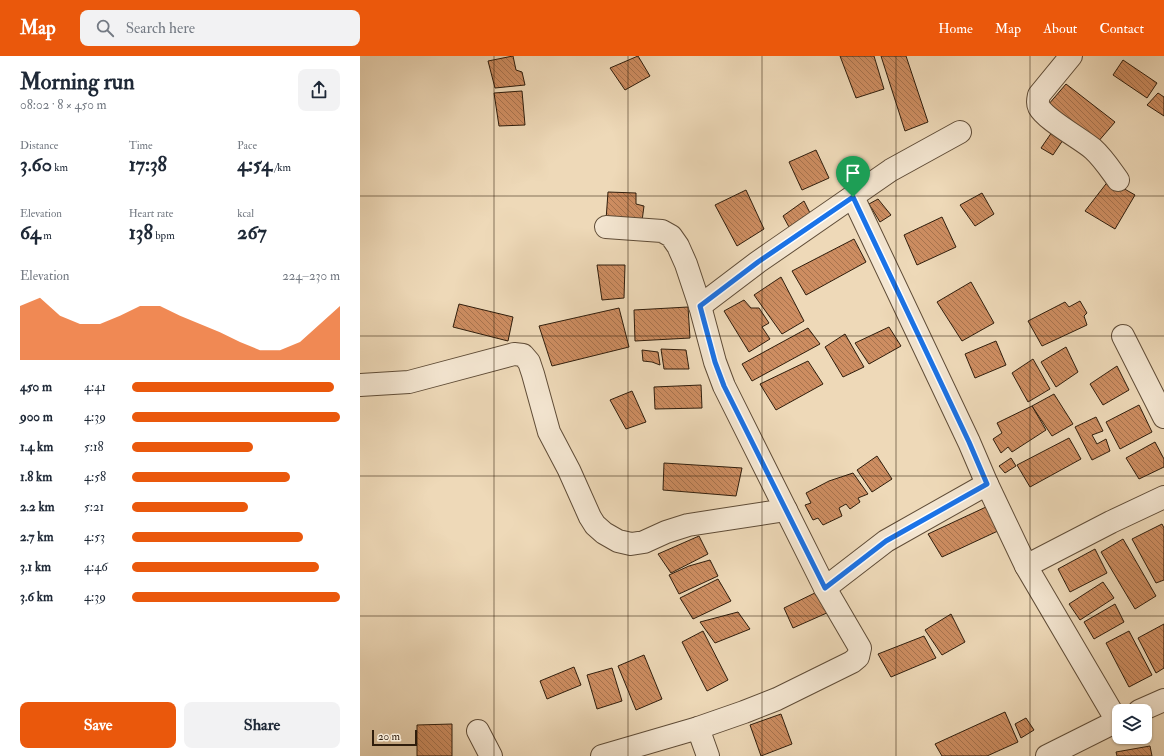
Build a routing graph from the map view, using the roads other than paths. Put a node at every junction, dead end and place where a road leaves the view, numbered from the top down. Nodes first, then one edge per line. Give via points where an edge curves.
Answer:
1 (1072, 56) edge
2 (960, 132) dead end
3 (1118, 180) dead end
4 (853, 197) junction
5 (606, 227) dead end
6 (700, 306) junction
7 (1123, 336) dead end
8 (360, 385) edge
9 (1164, 417) edge
10 (987, 484) junction
11 (1164, 497) edge
12 (786, 510) junction
13 (1026, 566) junction
14 (825, 588) junction
15 (1164, 700) edge
16 (1152, 705) edge
17 (1112, 710) edge
18 (1112, 723) edge
19 (698, 728) junction
20 (478, 731) dead end
21 (491, 756) edge
22 (602, 756) edge
23 (708, 756) edge
24 (1047, 756) edge

1 - 3 street via 1039,95 1039,107 1103,159
2 - 4 street via 891,170
4 - 6 street via 758,262
4 - 10 street
5 - 6 street via 662,231 671,236 686,264
6 - 12 street via 724,386
7 - 9 street
8 - 12 street via 409,382 514,354 523,355 529,362 550,432 590,517 604,533 618,541 631,544 644,542 688,525
10 - 13 street
10 - 14 street via 886,541
11 - 13 street
12 - 14 street
13 - 17 street
14 - 19 street via 860,648 858,657 777,699
15 - 16 street
18 - 24 street
19 - 22 street
19 - 23 street
20 - 21 street

